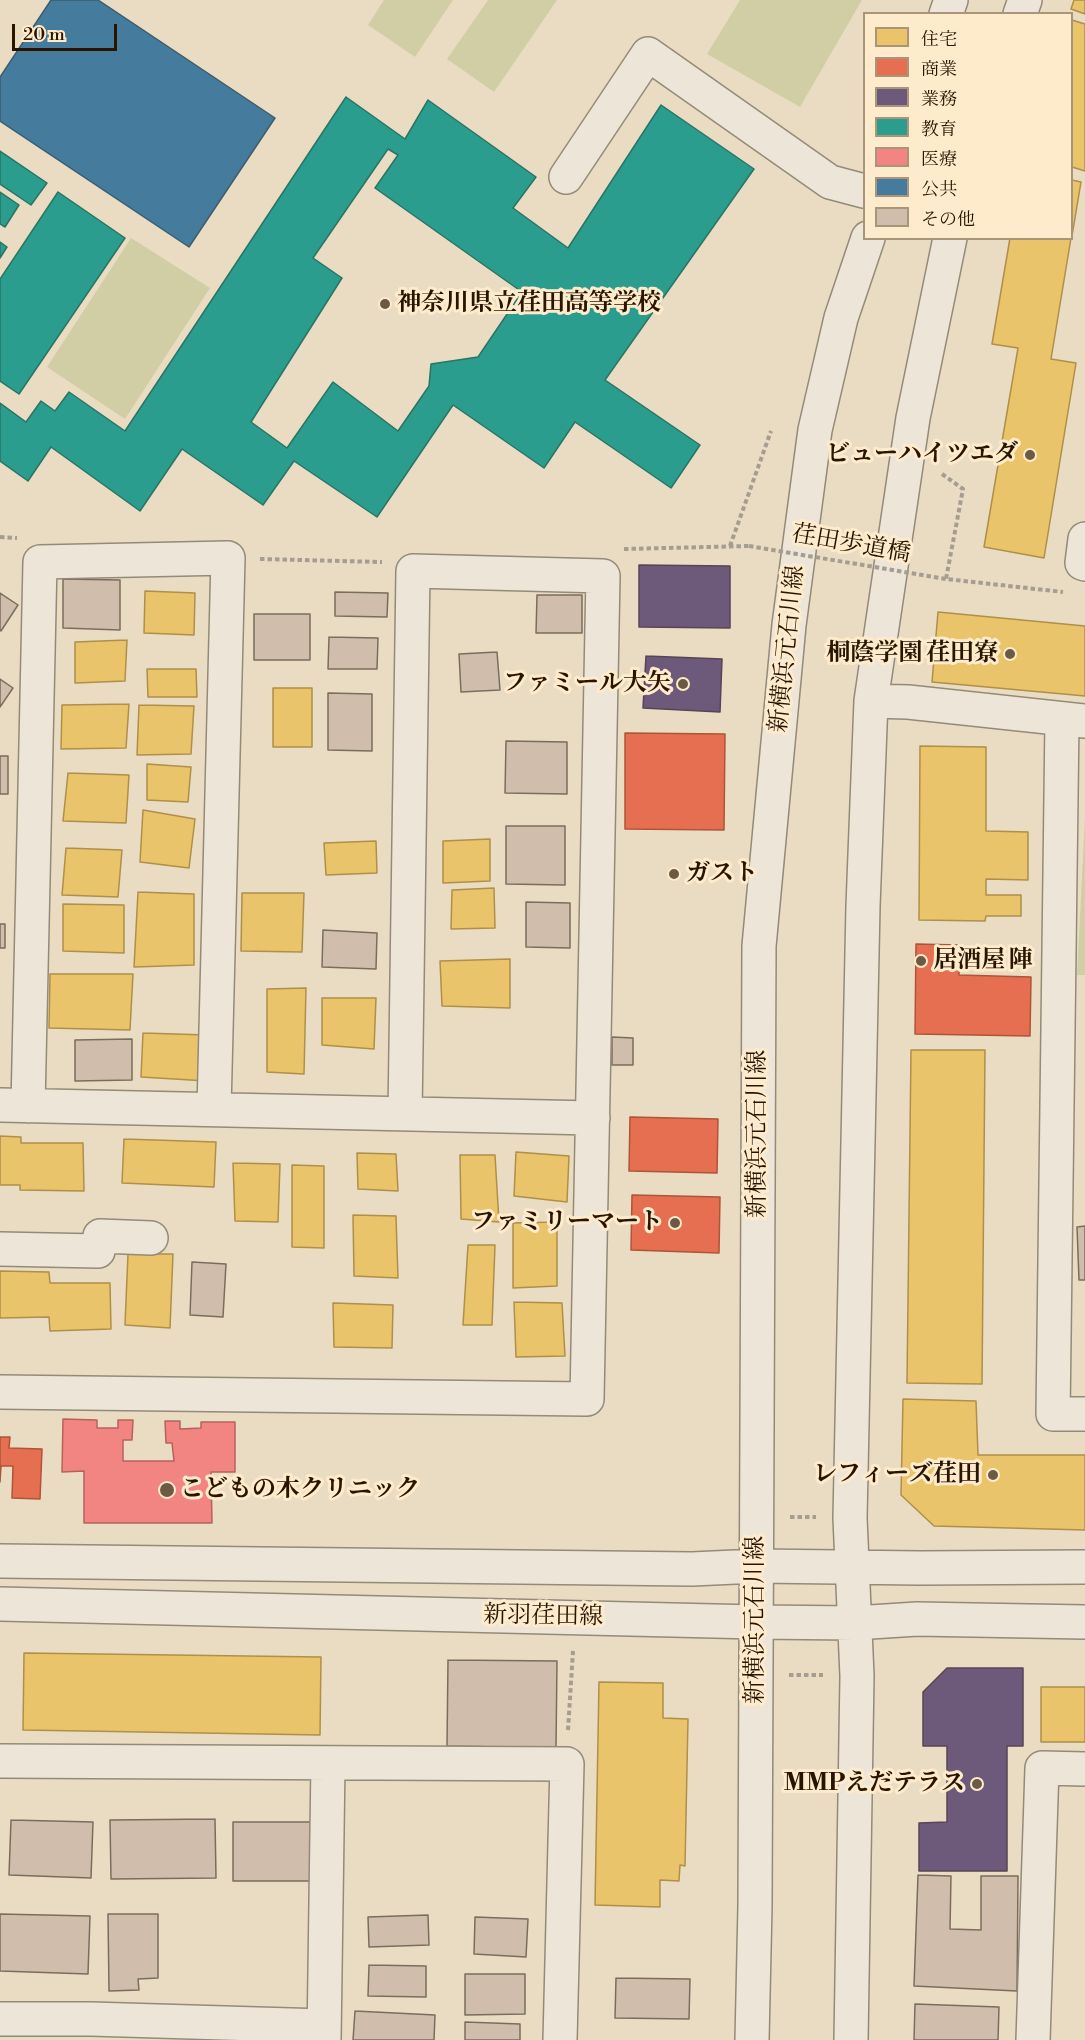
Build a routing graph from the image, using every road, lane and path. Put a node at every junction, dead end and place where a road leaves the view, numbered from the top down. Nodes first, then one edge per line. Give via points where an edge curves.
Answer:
1 (567, 177) dead end
2 (863, 191) edge
3 (867, 240) edge
4 (950, 240) edge
5 (771, 430) dead end
6 (942, 474) dead end
7 (0, 537) edge
8 (24, 538) dead end
9 (730, 546) junction
10 (618, 549) dead end
11 (254, 559) dead end
12 (390, 562) dead end
13 (1081, 565) edge
14 (946, 579) junction
15 (871, 701) junction
16 (1074, 720) edge
17 (14, 1106) edge
18 (214, 1110) junction
19 (405, 1114) junction
20 (593, 1118) junction
21 (152, 1238) dead end
22 (0, 1249) edge
23 (0, 1392) edge
24 (1085, 1414) edge
25 (788, 1516) dead end
26 (818, 1517) dead end
27 (0, 1560) edge
28 (757, 1566) junction
29 (851, 1566) junction
30 (1085, 1567) edge
31 (0, 1604) edge
32 (756, 1622) junction
33 (1085, 1622) edge
34 (855, 1623) junction
35 (573, 1644) dead end
36 (789, 1675) dead end
37 (833, 1676) dead end
38 (0, 1761) edge
39 (328, 1763) junction
40 (567, 1764) junction
41 (1085, 1769) edge
42 (0, 2019) edge
43 (91, 2029) edge
44 (324, 2033) edge
45 (560, 2040) edge
46 (752, 2040) edge
47 (851, 2040) edge
48 (1033, 2040) edge

1 - 2 street via 648,54 830,182
3 - 28 street, 新横浜元石川線 via 841,318 815,430 789,625 759,946
4 - 15 street via 913,418
5 - 9 path
6 - 14 path via 963,489
7 - 8 path
9 - 10 path, 荏田歩道橋
9 - 14 path, 荏田歩道橋, bridge
11 - 12 path
13 - 14 path, 荏田歩道橋
15 - 16 street
15 - 29 street
16 - 24 street via 1053,1414
17 - 18 street
17 - 18 street via 40,562 228,558
18 - 19 street
19 - 20 street
19 - 20 street via 413,571 603,576
20 - 23 street via 587,1399
21 - 22 street via 100,1236 98,1251
25 - 26 path
27 - 28 street, 新羽荏田線 via 692,1569
28 - 29 street, 新羽荏田線
28 - 32 street, 新横浜元石川線
29 - 30 street, 新羽荏田線
29 - 34 street
31 - 32 street, 新羽荏田線
32 - 34 street, 新羽荏田線
32 - 46 street, 新横浜元石川線
33 - 34 street, 新羽荏田線 via 917,1619
34 - 47 street
35 - 40 path
36 - 37 path
38 - 39 street
39 - 40 street
39 - 44 street
40 - 45 street
41 - 48 street via 1042,1768
42 - 43 street
43 - 44 street

